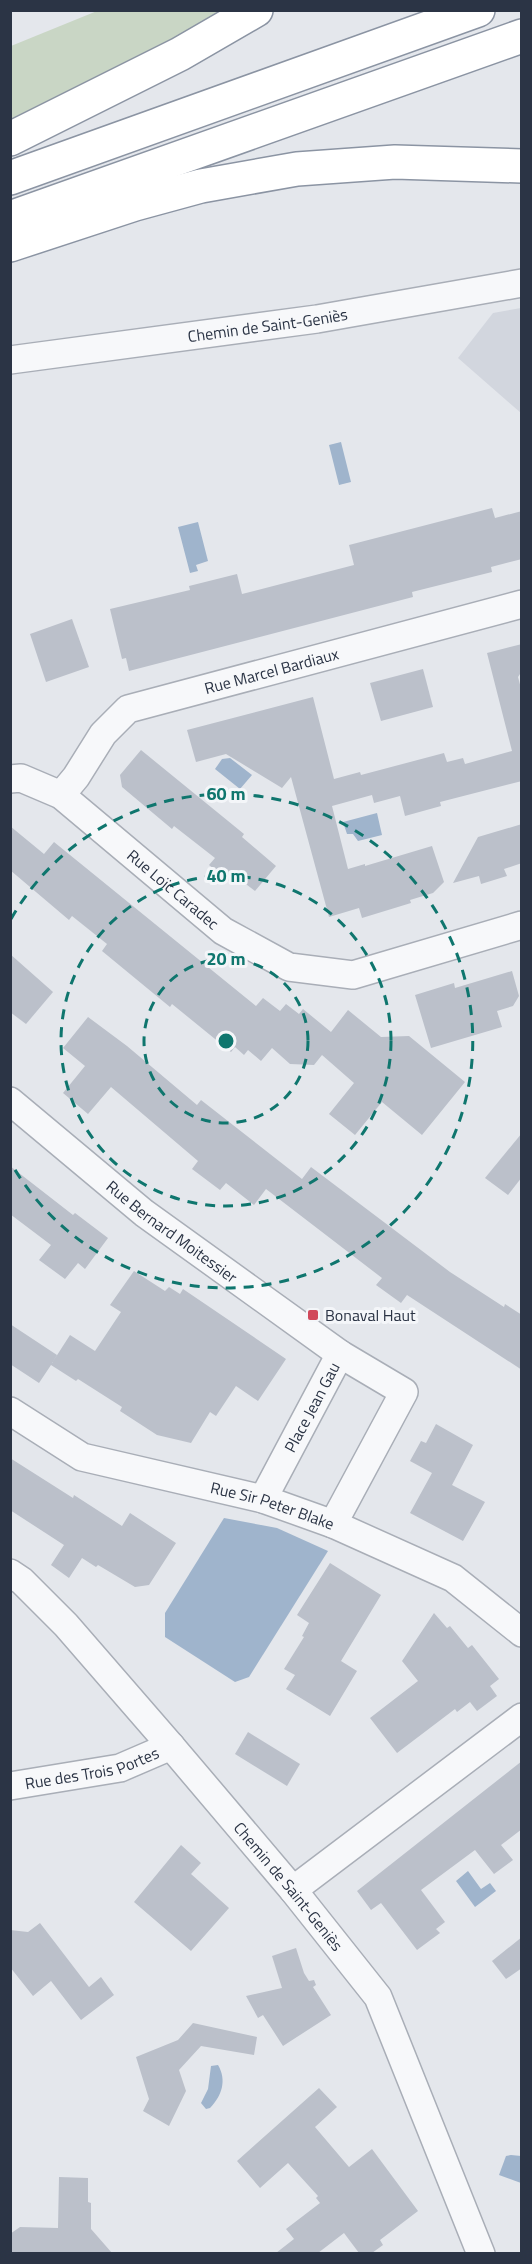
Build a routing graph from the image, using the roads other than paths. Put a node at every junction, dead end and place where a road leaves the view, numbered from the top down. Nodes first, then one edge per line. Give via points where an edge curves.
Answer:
1 (256, 10) edge
2 (478, 10) edge
3 (522, 36) edge
4 (10, 139) edge
5 (522, 166) edge
6 (10, 178) edge
7 (10, 218) edge
8 (10, 245) edge
9 (522, 283) edge
10 (10, 360) edge
11 (522, 604) edge
12 (10, 779) edge
13 (61, 795) junction
14 (522, 925) edge
15 (10, 1101) edge
16 (340, 1354) junction
17 (10, 1411) edge
18 (263, 1499) junction
19 (333, 1524) junction
20 (10, 1573) edge
21 (522, 1633) edge
22 (522, 1717) edge
23 (171, 1746) junction
24 (10, 1786) edge
25 (292, 1890) junction
26 (481, 2253) edge

1 - 4 highway via 180,54
2 - 6 highway
3 - 7 highway
5 - 8 highway via 395,162 297,169 201,186
9 - 10 street, Chemin de Saint-Geniès via 317,319
11 - 13 street, Rue Marcel Bardiaux via 128,709 103,734
12 - 13 street, Rue Loïc Caradec via 21,778
13 - 14 street, Rue Loïc Caradec via 224,931 289,967 353,975
15 - 16 street, Rue Bernard Moitessier via 144,1213
16 - 18 street, Place Jean Gau
16 - 19 street, Place Jean Gau via 404,1392
17 - 18 street, Rue Sir Peter Blake via 82,1457
18 - 19 street, Rue Sir Peter Blake
19 - 21 street, Rue Sir Peter Blake via 453,1578
20 - 23 street, Chemin de Saint-Geniès via 66,1625
22 - 25 street
23 - 24 street, Rue des Trois Portes via 120,1768
23 - 25 street, Chemin de Saint-Geniès
25 - 26 street, Chemin de Saint-Geniès via 378,1997

